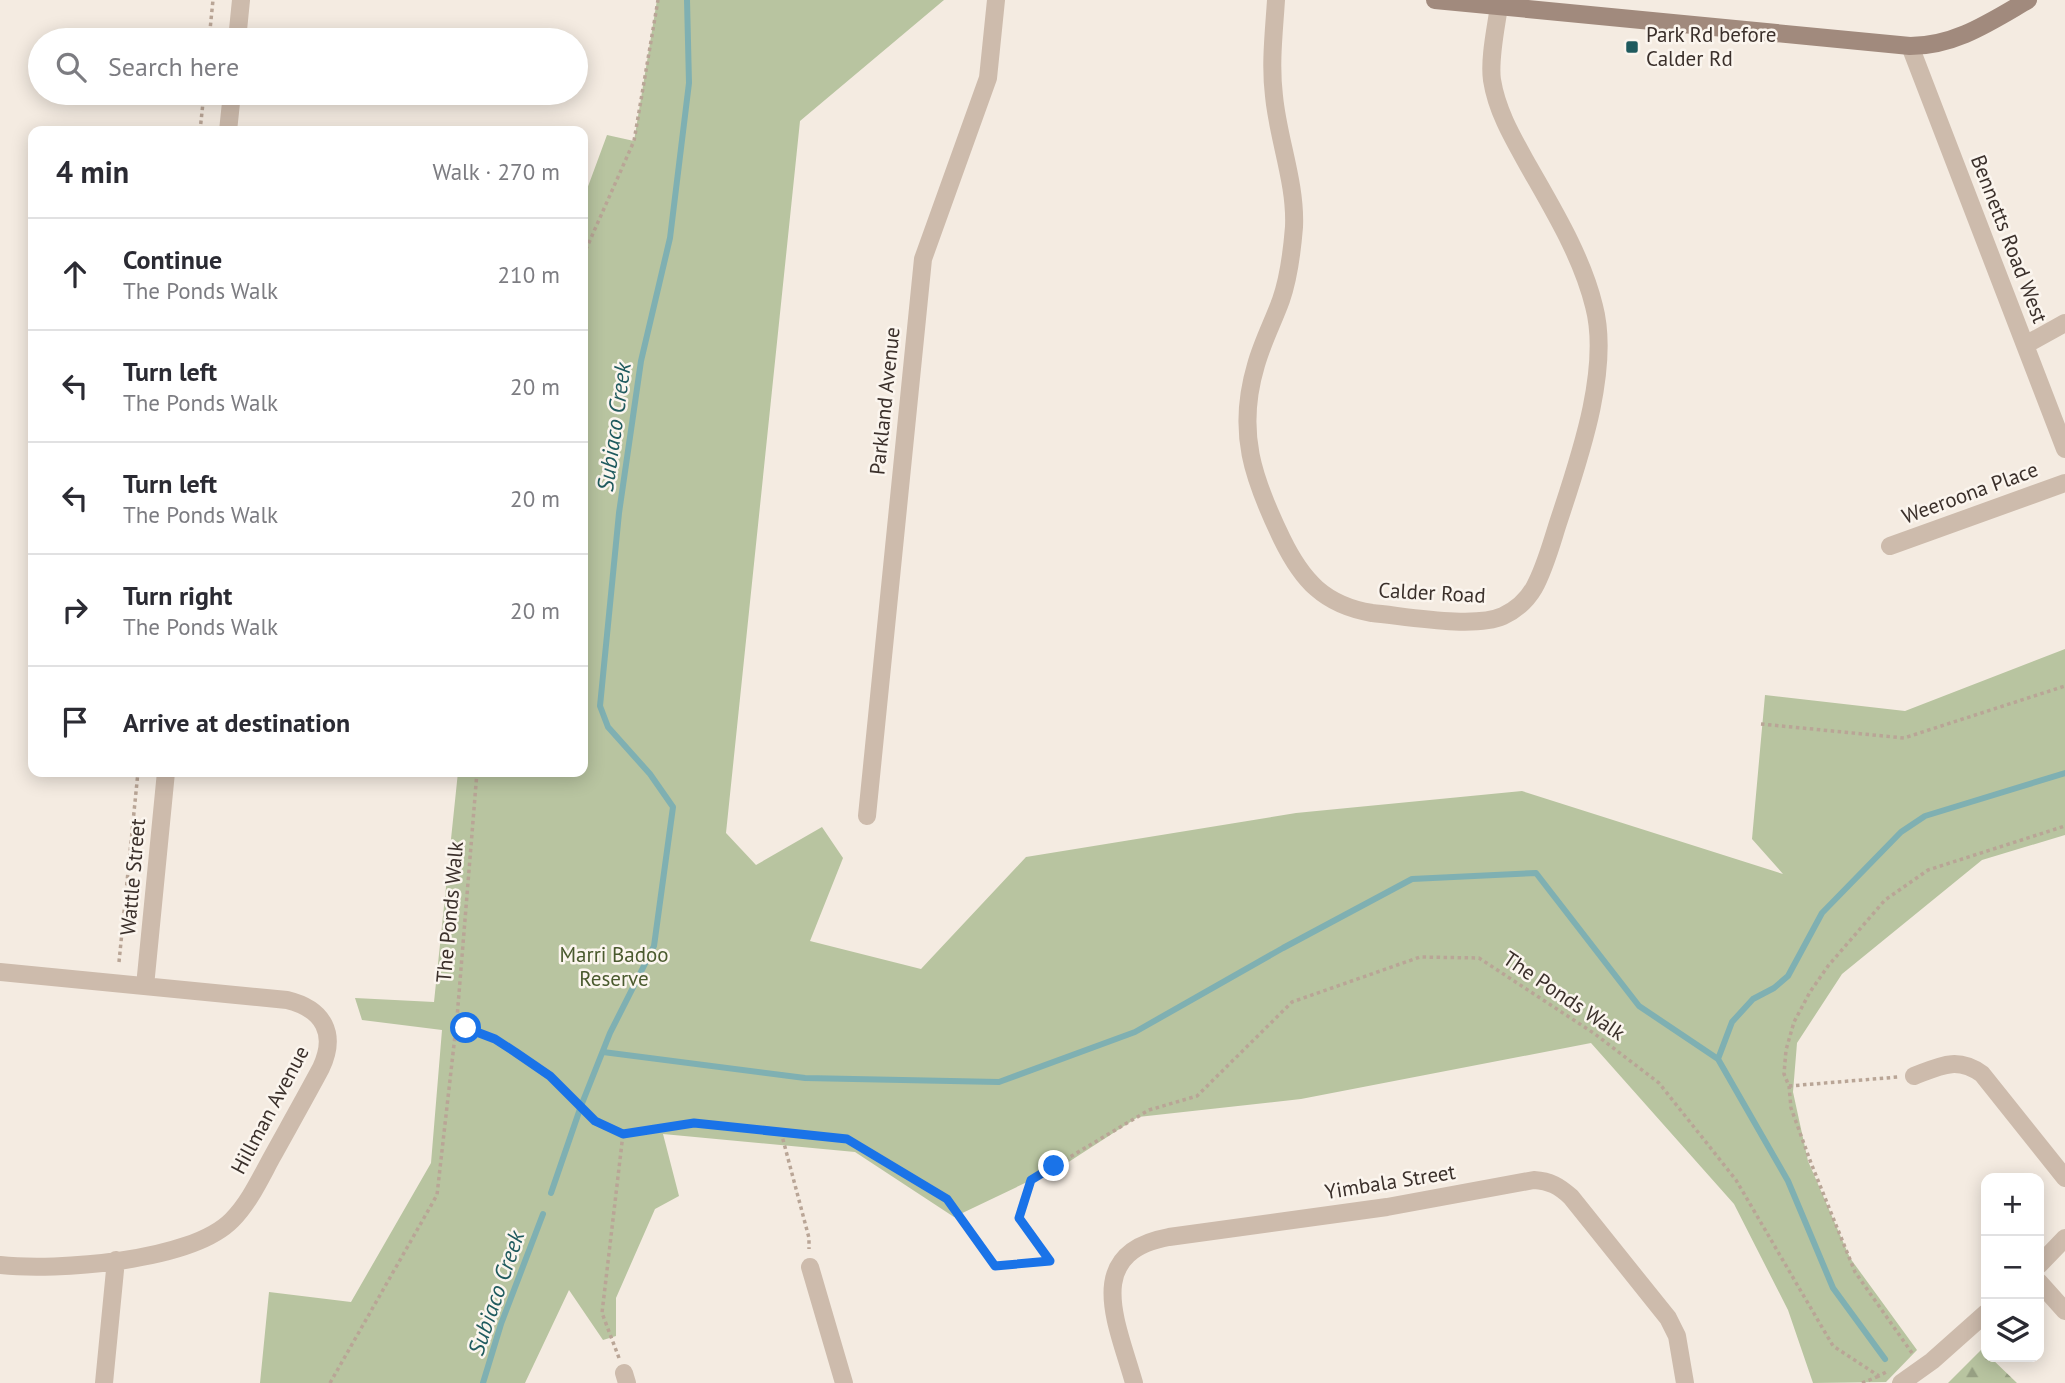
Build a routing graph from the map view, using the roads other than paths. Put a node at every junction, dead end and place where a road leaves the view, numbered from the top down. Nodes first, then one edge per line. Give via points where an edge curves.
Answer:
1 (241, 0) edge
2 (996, 0) edge
3 (1276, 0) edge
4 (1435, 0) edge
5 (2028, 0) edge
6 (1499, 3) edge
7 (238, 28) edge
8 (1910, 46) junction
9 (231, 105) edge
10 (229, 126) edge
11 (2065, 323) edge
12 (2025, 345) junction
13 (2065, 449) edge
14 (2065, 483) edge
15 (1890, 546) dead end
16 (166, 777) edge
17 (867, 816) dead end
18 (0, 972) edge
19 (145, 986) junction
20 (1914, 1076) road end
21 (2065, 1178) edge
22 (2065, 1238) edge
23 (116, 1260) junction
24 (2044, 1260) edge
25 (0, 1265) edge
26 (810, 1267) road end
27 (2044, 1288) edge
28 (2065, 1311) edge
29 (1981, 1317) edge
30 (1896, 1376) edge
31 (104, 1383) edge
32 (844, 1383) edge
33 (1134, 1383) edge
34 (1685, 1383) edge

1 - 7 street
2 - 17 street, Parkland Avenue via 984,92 923,259
3 - 6 street, Calder Road via 1274,97 1294,224 1286,284 1256,363 1248,403 1248,442 1255,477 1303,576 1330,599 1372,613 1470,621 1501,617 1513,610 1540,575 1576,470 1593,399 1598,345 1586,279 1505,123 1492,79
4 - 6 street
5 - 8 street via 1955,40
6 - 8 street
8 - 12 street, Bennetts Road West
9 - 10 street
11 - 12 street
12 - 13 street, Bennetts Road West
14 - 15 street, Weeroona Place
16 - 19 street, Wattle Street
18 - 19 street, Hillman Avenue
19 - 23 street, Hillman Avenue via 299,1003 322,1020 329,1043 321,1068 261,1178 231,1221 194,1245
20 - 21 street via 1945,1064 1972,1067
22 - 24 street
23 - 25 street, Hillman Avenue via 44,1269
23 - 31 street
26 - 32 street
27 - 28 street
29 - 30 street via 1932,1361
33 - 34 street, Yimbala Street via 1111,1297 1112,1282 1118,1266 1145,1244 1534,1180 1549,1181 1571,1197 1668,1318 1677,1336

